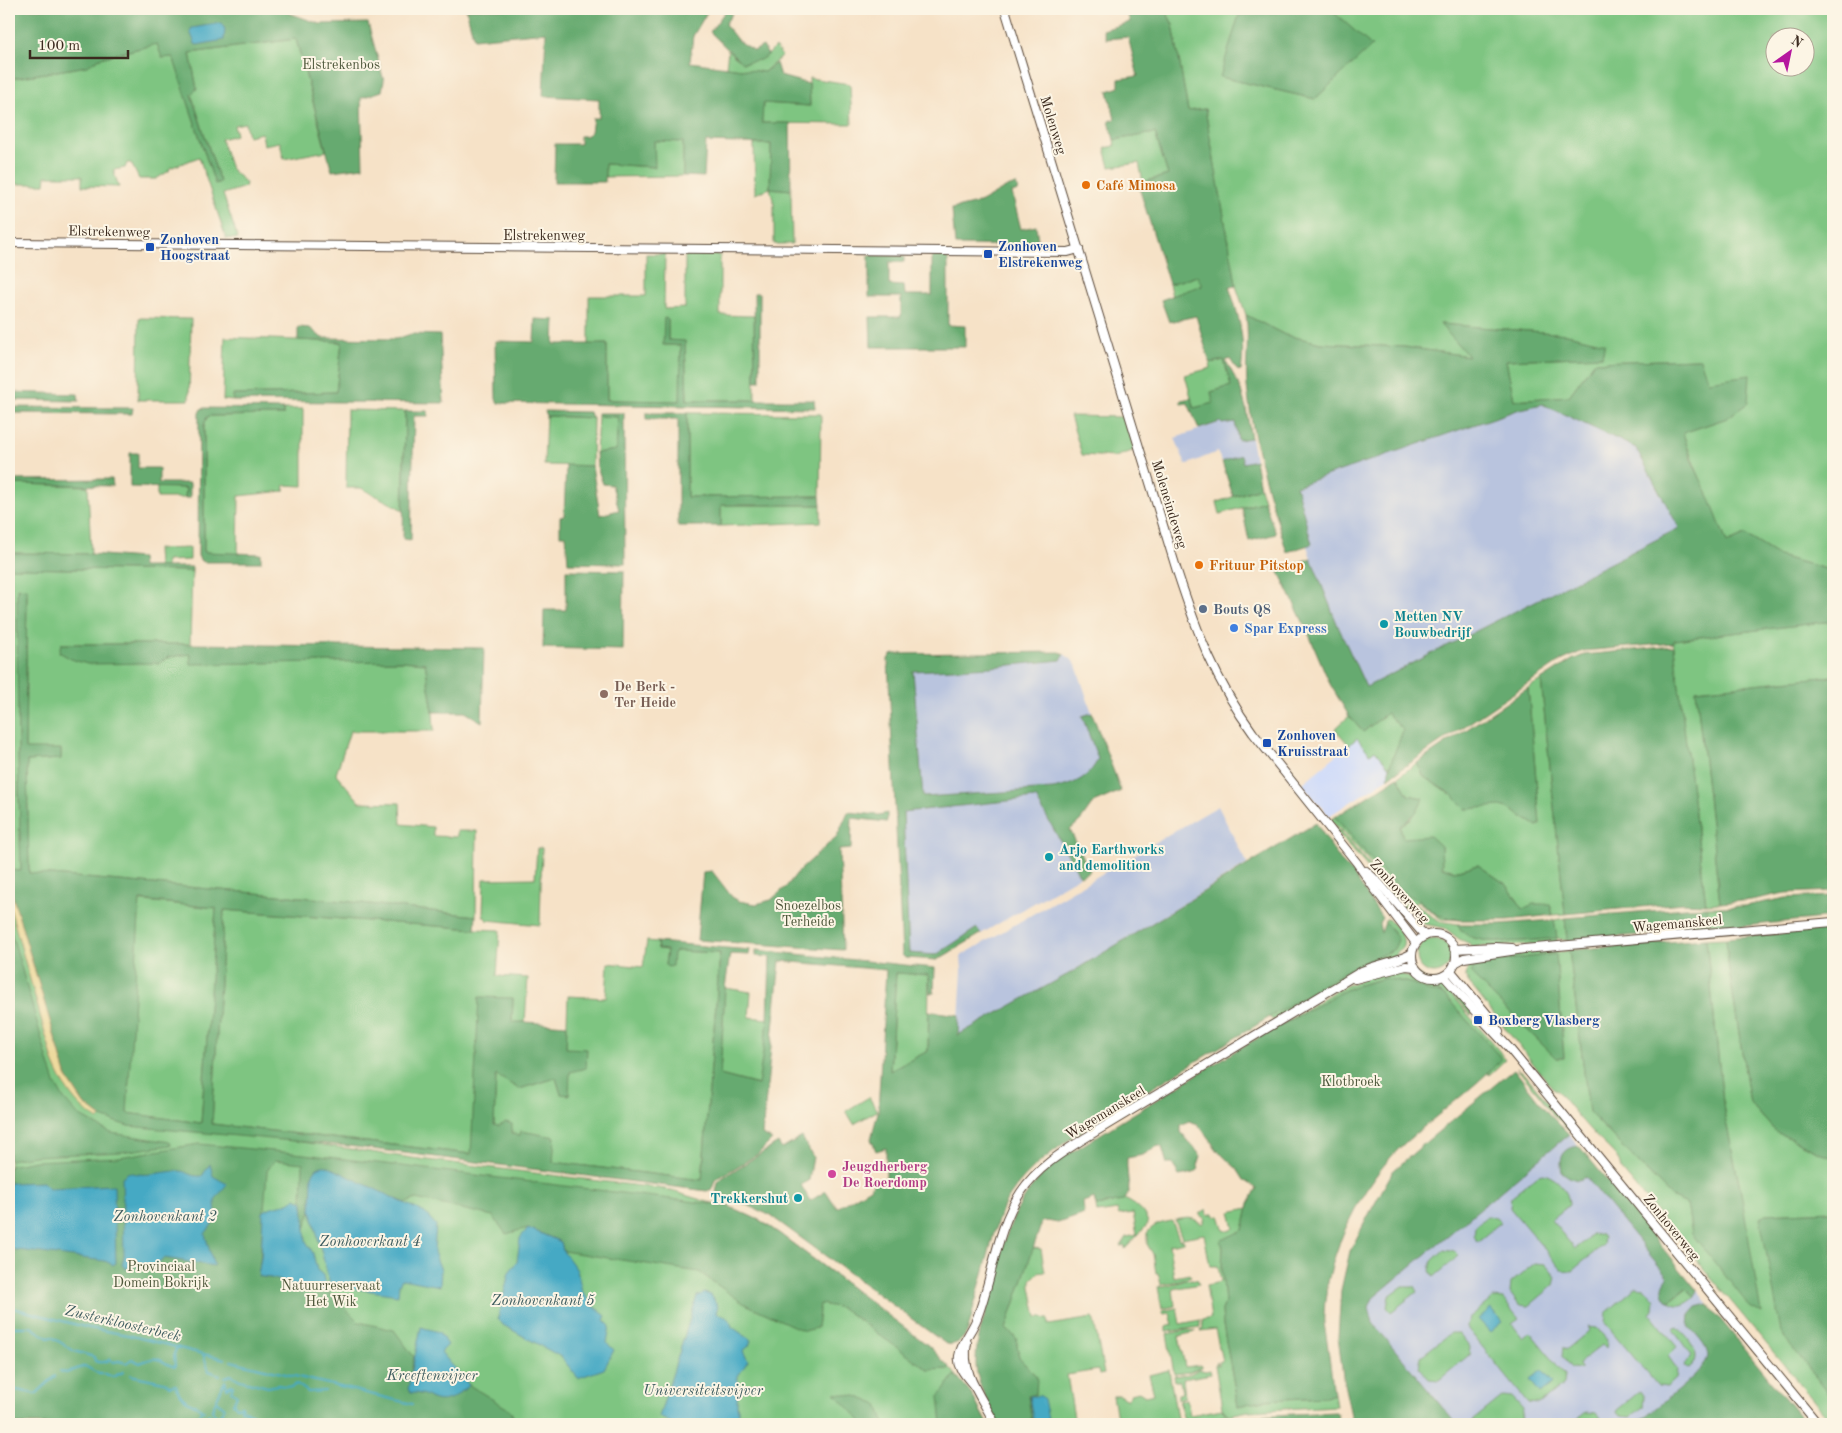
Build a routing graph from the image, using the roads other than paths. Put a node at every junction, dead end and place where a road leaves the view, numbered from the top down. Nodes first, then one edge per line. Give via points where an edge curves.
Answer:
1 (1005, 9) edge
2 (9, 243) edge
3 (1079, 249) junction
4 (1324, 822) joint
5 (1357, 863) junction
6 (1833, 922) edge
7 (1424, 936) junction
8 (1416, 943) junction
9 (1524, 948) junction
10 (1454, 949) junction
11 (1411, 954) junction
12 (1455, 963) junction
13 (1415, 967) junction
14 (1448, 973) junction
15 (1339, 984) junction
16 (995, 1424) edge
17 (1818, 1424) edge

1 - 3 street, Molenweg
2 - 3 street, Elstrekenweg via 1058,252
3 - 4 street, Moleneindeweg via 1177,571 1208,659 1238,712
4 - 5 street, Zonhoverweg
5 - 7 street, Zonhoverweg via 1380,884
5 - 8 street, Zonhoverweg
6 - 9 street, Wagemanskeel
7 - 8 street
7 - 10 street via 1442,936 1452,943
8 - 11 street
9 - 10 street, Wagemanskeel
9 - 12 street, Wagemanskeel via 1464,958
10 - 12 street
11 - 13 street
11 - 15 street, Wagemanskeel via 1368,968
12 - 14 street
13 - 14 street via 1427,977 1438,978
13 - 15 street, Wagemanskeel via 1363,976
14 - 17 street, Zonhoverweg via 1487,1014 1507,1045
15 - 16 street, Wagemanskeel via 1085,1138 1033,1176 1020,1193 1004,1225 966,1355 968,1372

